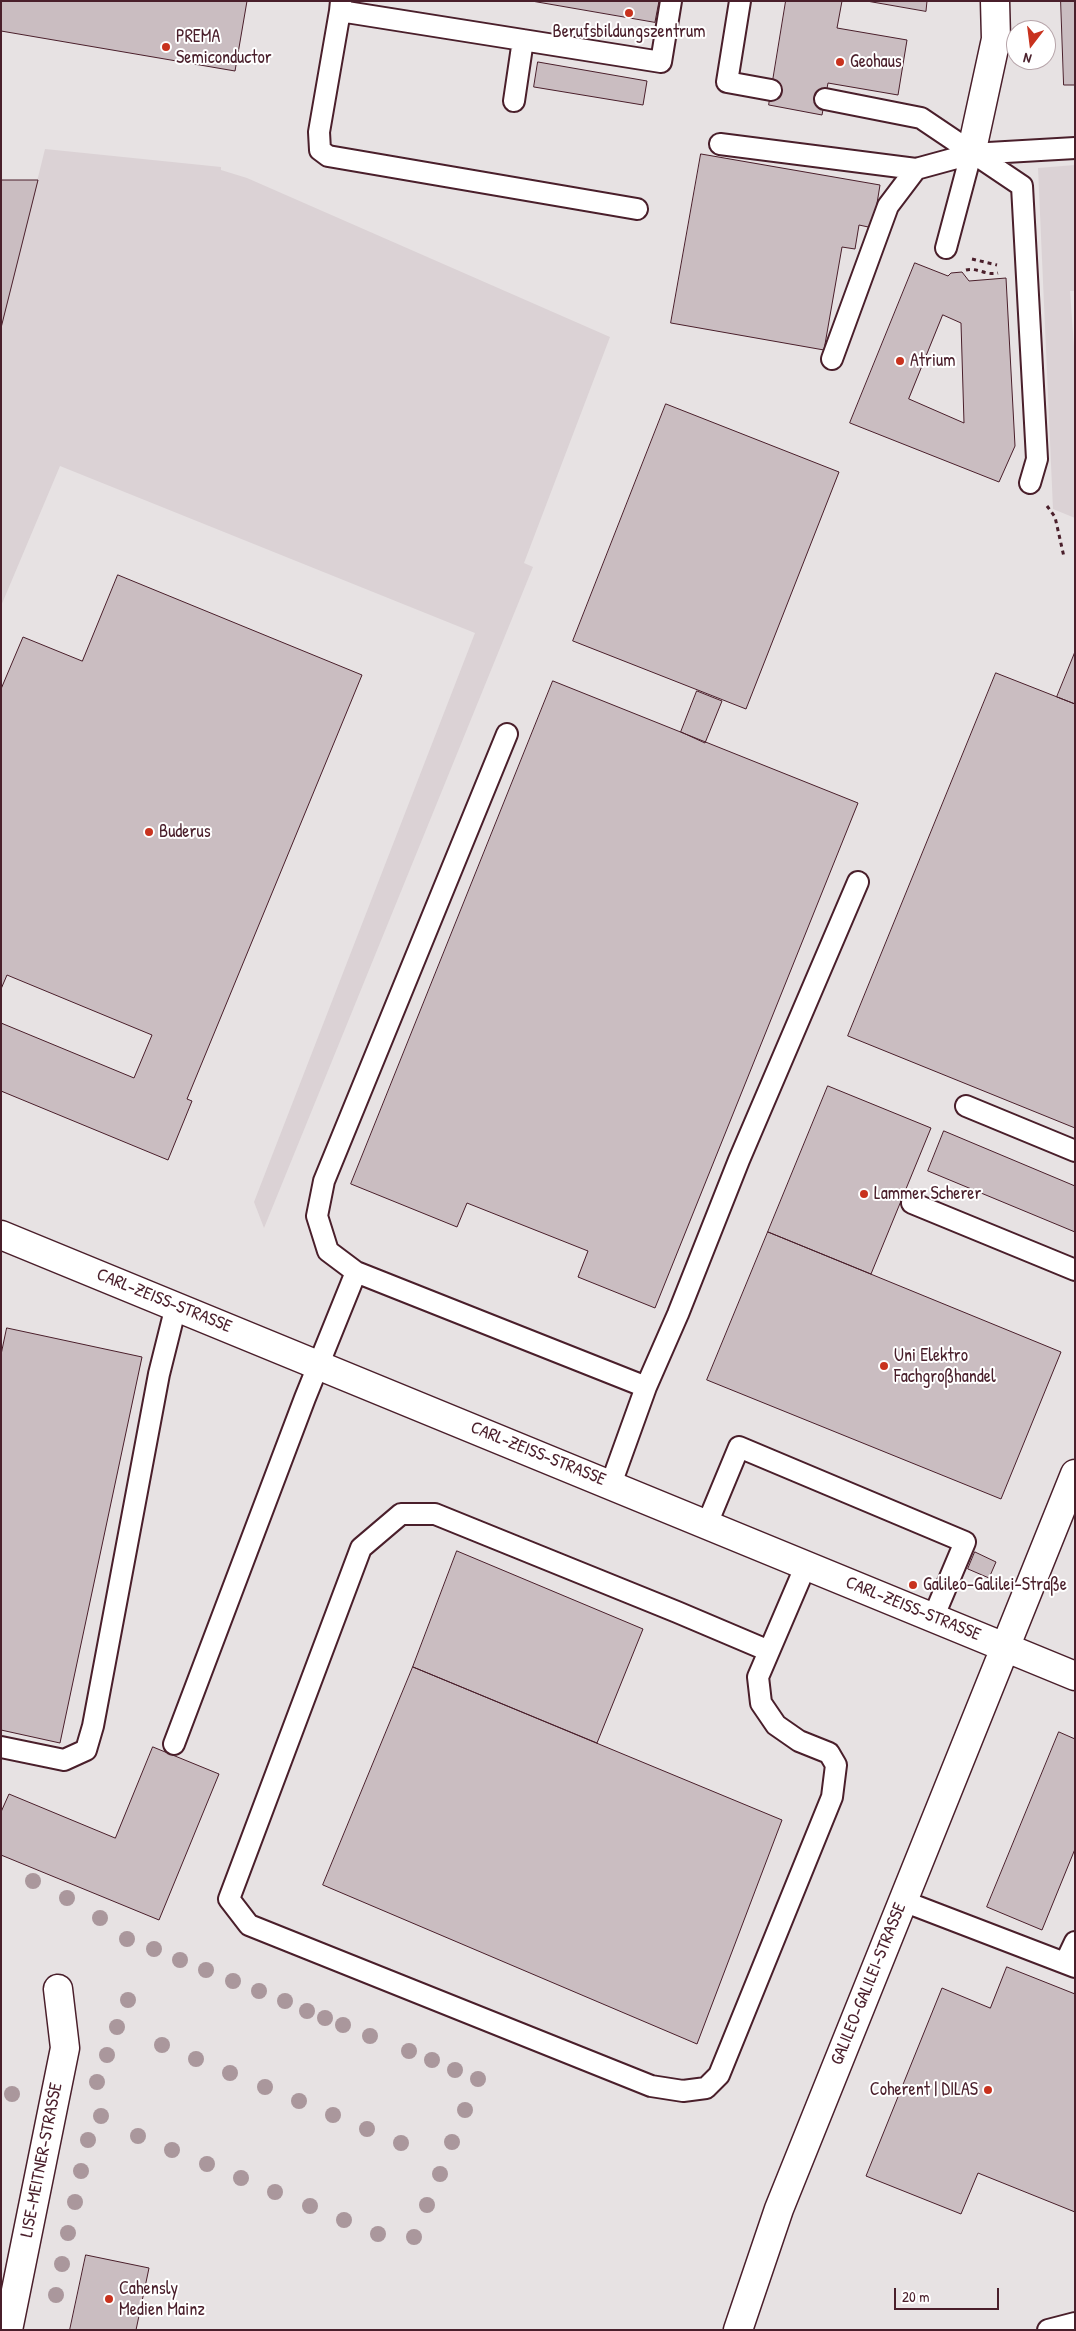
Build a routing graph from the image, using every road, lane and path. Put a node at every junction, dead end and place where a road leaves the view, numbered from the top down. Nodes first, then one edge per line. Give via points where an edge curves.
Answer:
1 (671, 1) edge
2 (740, 1) edge
3 (995, 1) edge
4 (340, 6) edge
5 (523, 40) junction
6 (771, 90) dead end
7 (825, 99) dead end
8 (514, 101) dead end
9 (720, 144) dead end
10 (1075, 148) edge
11 (972, 154) junction
12 (916, 169) junction
13 (637, 209) dead end
14 (946, 248) joint
15 (960, 268) dead end
16 (832, 359) dead end
17 (1030, 483) joint
18 (1064, 557) dead end
19 (507, 734) dead end
20 (858, 882) dead end
21 (966, 1106) dead end
22 (1075, 1151) edge
23 (912, 1203) dead end
24 (1, 1235) edge
25 (1075, 1270) edge
26 (356, 1272) junction
27 (176, 1306) junction
28 (318, 1365) junction
29 (646, 1388) junction
30 (1075, 1474) edge
31 (611, 1484) junction
32 (707, 1524) junction
33 (806, 1565) junction
34 (933, 1618) junction
35 (1005, 1648) junction
36 (768, 1651) junction
37 (1075, 1676) edge
38 (174, 1744) dead end
39 (1, 1747) edge
40 (903, 1902) junction
41 (1075, 1942) edge
42 (1070, 1965) edge
43 (58, 1988) dead end
44 (1075, 2323) edge
45 (8, 2330) edge
46 (738, 2330) edge
47 (1048, 2330) edge

1 - 5 lane via 661,62
2 - 6 lane via 727,82
3 - 11 street via 996,39
4 - 5 lane
4 - 13 lane via 319,132 320,150 328,156
5 - 8 lane
7 - 11 lane via 921,118
9 - 12 lane
10 - 11 lane
11 - 12 lane
11 - 14 lane
11 - 17 lane via 1022,186 1037,459
12 - 16 lane via 888,206
14 - 15 path via 1001,268 1000,272 989,275
17 - 18 path via 1055,517
19 - 26 lane via 324,1181 317,1216 328,1251
20 - 29 lane
21 - 22 lane
23 - 25 lane
24 - 27 street, CARL-ZEISS-STRASSE
26 - 28 lane
26 - 29 lane
27 - 28 street, CARL-ZEISS-STRASSE
27 - 39 lane via 159,1374 86,1750 64,1760
28 - 31 street, CARL-ZEISS-STRASSE
28 - 38 lane
29 - 31 lane
30 - 35 street, GALILEO-GALILEI-STRASSE
31 - 32 street, CARL-ZEISS-STRASSE
32 - 33 street, CARL-ZEISS-STRASSE
32 - 34 lane via 739,1448 965,1542
33 - 34 street, CARL-ZEISS-STRASSE
33 - 36 lane
34 - 35 street, CARL-ZEISS-STRASSE
35 - 37 street, CARL-ZEISS-STRASSE
35 - 40 street, GALILEO-GALILEI-STRASSE
36 - 36 lane via 758,1677 761,1703 776,1725 799,1741 829,1753 836,1765 832,1797 719,2075 706,2088 683,2091 651,2086 249,1925 229,1899 361,1548 401,1514 434,1514
40 - 42 lane
40 - 46 street, GALILEO-GALILEI-STRASSE via 779,2210
41 - 42 lane
43 - 45 street, LISE-MEITNER-STRASSE via 65,2048
44 - 47 lane

